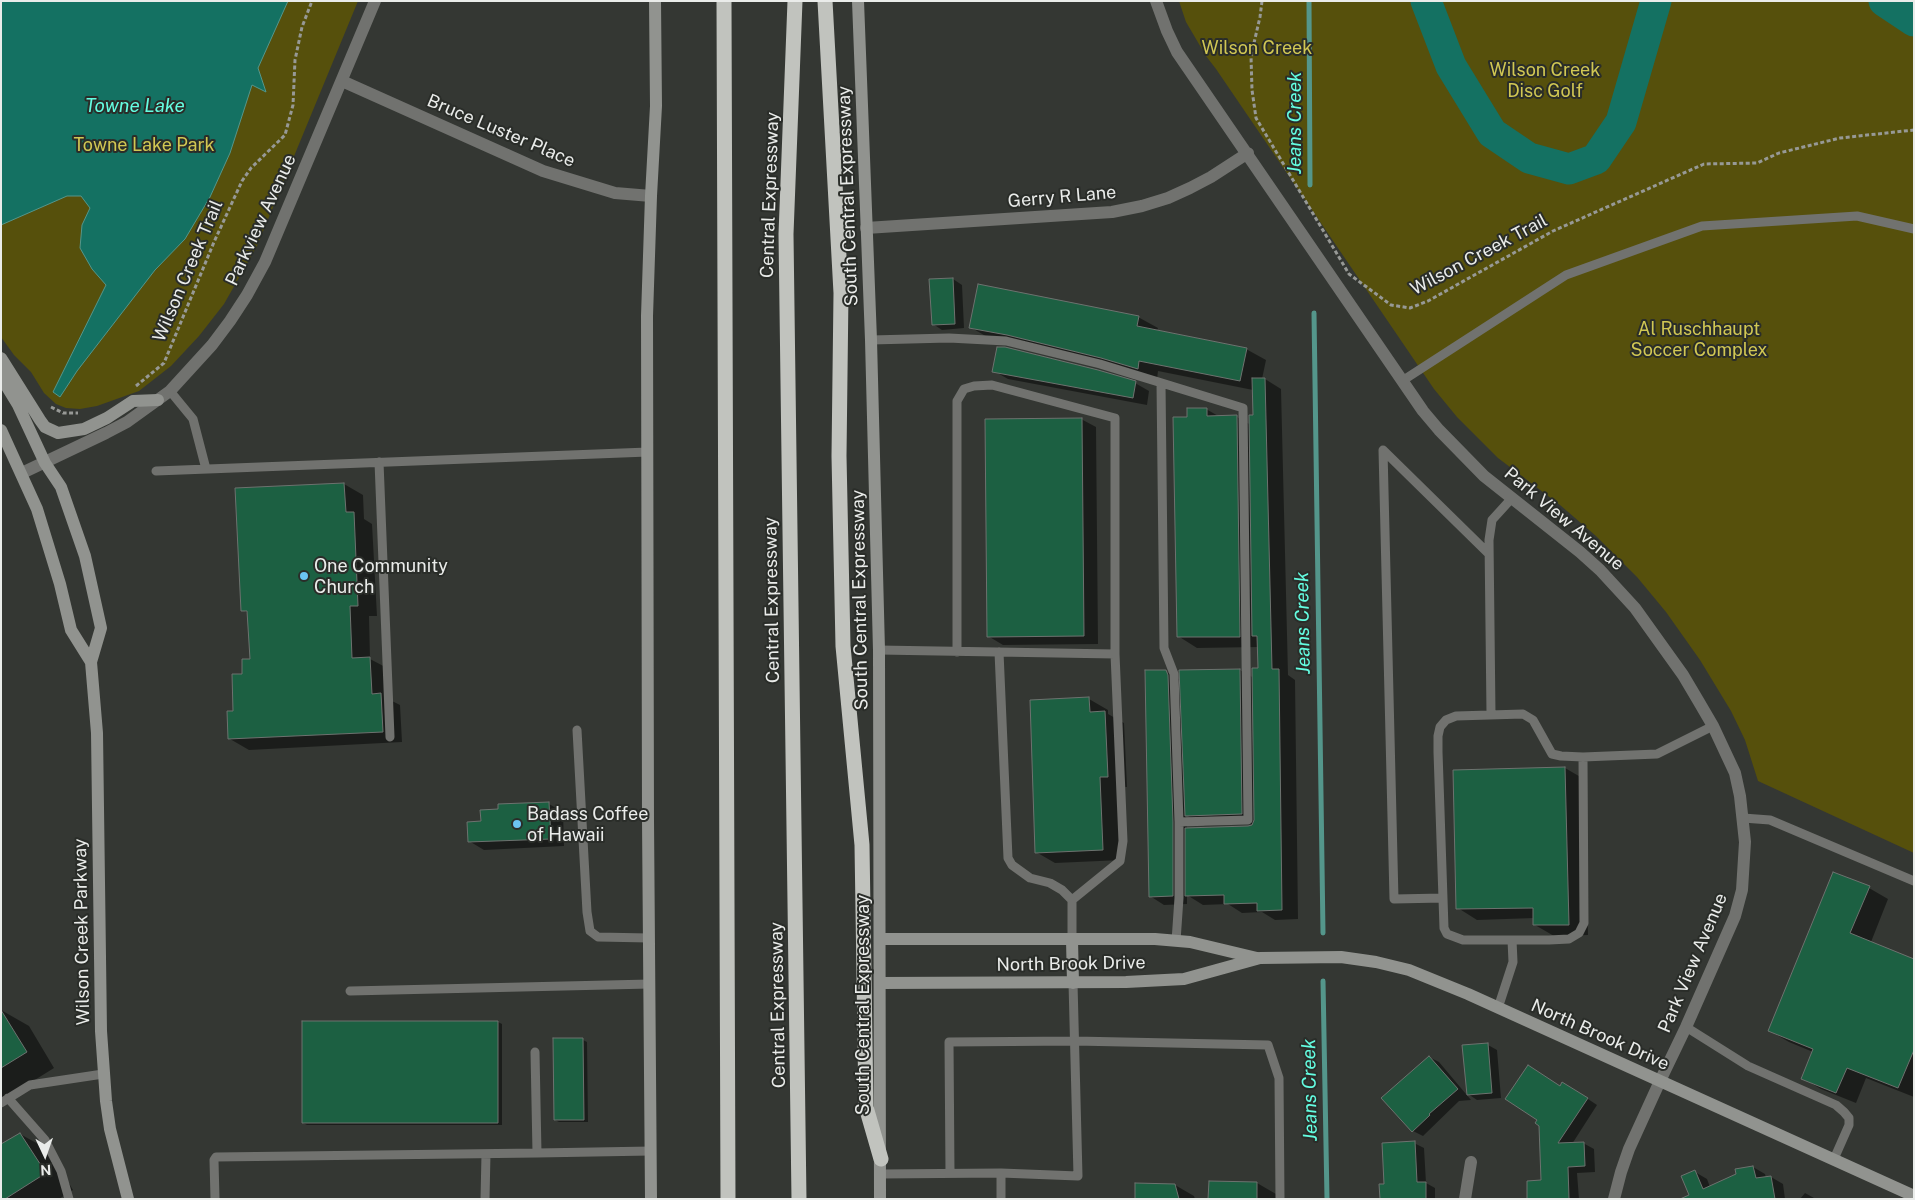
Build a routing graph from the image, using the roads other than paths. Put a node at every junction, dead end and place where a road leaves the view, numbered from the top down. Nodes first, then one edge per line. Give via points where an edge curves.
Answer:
1 (375, 1) edge
2 (655, 1) edge
3 (724, 1) edge
4 (796, 1) edge
5 (825, 1) edge
6 (858, 1) edge
7 (1156, 1) edge
8 (342, 81) junction
9 (1248, 153) junction
10 (651, 196) junction
11 (866, 228) junction
12 (1914, 229) edge
13 (871, 340) junction
14 (1, 358) edge
15 (1, 377) edge
16 (1402, 381) junction
17 (1162, 383) junction
18 (170, 391) junction
19 (158, 400) junction
20 (1, 430) edge
21 (648, 452) junction
22 (379, 462) junction
23 (45, 463) junction
24 (206, 469) junction
25 (156, 471) dead end
26 (22, 473) junction
27 (1512, 498) junction
28 (1489, 554) junction
29 (879, 650) junction
30 (957, 652) junction
31 (1000, 652) junction
32 (1115, 654) junction
33 (91, 662) junction
34 (1492, 714) junction
35 (1714, 726) junction
36 (577, 730) dead end
37 (390, 737) dead end
38 (1583, 757) junction
39 (1743, 818) junction
40 (1179, 822) junction
41 (1914, 881) edge
42 (1443, 898) junction
43 (1072, 900) junction
44 (649, 938) junction
45 (880, 938) junction
46 (1072, 940) junction
47 (1512, 940) junction
48 (1176, 941) junction
49 (1260, 958) junction
50 (880, 983) junction
51 (1073, 983) junction
52 (650, 984) junction
53 (350, 991) dead end
54 (1498, 1008) junction
55 (1686, 1027) junction
56 (1075, 1040) junction
57 (535, 1052) dead end
58 (103, 1074) junction
59 (1660, 1081) junction
60 (4, 1100) edge
61 (651, 1151) junction
62 (537, 1153) junction
63 (486, 1154) junction
64 (881, 1158) junction
65 (1834, 1159) junction
66 (1471, 1162) dead end
67 (1000, 1173) junction
68 (881, 1174) junction
69 (950, 1174) junction
70 (1914, 1196) edge
71 (69, 1199) edge
72 (128, 1199) edge
73 (215, 1199) edge
74 (485, 1199) edge
75 (651, 1199) edge
76 (728, 1199) edge
77 (799, 1199) edge
78 (880, 1199) edge
79 (1001, 1199) edge
80 (1280, 1199) edge
81 (1465, 1199) edge
82 (1614, 1199) edge

1 - 8 street, Parkview Avenue
2 - 10 main road via 656,106
3 - 76 highway
4 - 77 highway, Central Expressway via 786,234
5 - 64 highway via 841,293 839,456 843,646 862,846 866,1107
6 - 11 main road, South Central Expressway
7 - 9 street, Park View Avenue via 1177,52
8 - 10 street, Bruce Luster Place via 543,171 615,193
8 - 18 street, Parkview Avenue via 265,262 247,295 212,346
9 - 11 street, Gerry R Lane via 1211,177 1168,198 1112,212
9 - 16 street, Park View Avenue
10 - 21 main road
11 - 13 main road, South Central Expressway
12 - 16 lane via 1857,216 1702,226 1566,275
13 - 17 lane via 948,338 1006,341
13 - 29 main road, South Central Expressway
14 - 19 main road via 45,427 58,433 84,429 133,401
15 - 23 main road, Wilson Creek Parkway
16 - 27 street, Park View Avenue via 1439,430 1484,476
17 - 40 lane via 1164,648 1174,674
17 - 40 lane via 1243,408 1248,820
18 - 19 street, Parkview Avenue
18 - 24 lane via 193,419
19 - 23 street, Parkview Avenue via 106,433
20 - 26 main road, Wilson Creek Parkway
21 - 22 lane
21 - 44 main road
22 - 24 lane
22 - 37 lane
23 - 26 street, Parkview Avenue
23 - 33 main road, Wilson Creek Parkway via 61,487 87,564 100,628
24 - 25 lane
26 - 33 main road, Wilson Creek Parkway via 48,543 71,630
27 - 28 lane via 1492,520
27 - 35 street, Park View Avenue via 1580,552 1635,608 1683,675
28 - 34 lane
28 - 42 lane via 1383,450 1394,899
29 - 30 lane
29 - 45 main road, South Central Expressway
30 - 31 lane
30 - 32 lane via 957,401 964,389 992,385 1114,418
31 - 32 lane
31 - 43 lane via 1008,858 1030,878 1050,883
32 - 43 lane via 1123,841 1120,861
33 - 58 main road, Wilson Creek Parkway via 97,733
34 - 38 lane via 1523,714 1533,720 1552,754
34 - 42 lane via 1456,716 1440,727
35 - 38 lane via 1657,754
35 - 39 street, Park View Avenue via 1734,773
36 - 44 lane via 590,931 598,937
38 - 47 lane via 1584,923 1579,933 1569,939
39 - 41 lane via 1770,820
39 - 55 street, Park View Avenue via 1745,866 1742,890 1726,938
40 - 48 lane
42 - 47 lane via 1444,928 1452,937
43 - 46 lane
44 - 52 main road
45 - 46 main road, North Brook Drive
45 - 50 main road, South Central Expressway
46 - 48 main road, North Brook Drive
46 - 51 main road
47 - 54 lane via 1513,962
48 - 49 main road, North Brook Drive
49 - 51 main road, North Brook Drive via 1184,979
49 - 54 main road, North Brook Drive via 1341,957 1376,962 1409,970
50 - 51 main road, North Brook Drive
50 - 64 main road, South Central Expressway
51 - 56 lane
52 - 53 lane
52 - 61 main road
54 - 59 main road, North Brook Drive
55 - 59 street, Park View Avenue
55 - 65 lane via 1748,1066 1836,1105 1844,1112 1850,1118 1849,1126
56 - 67 lane via 1078,1176
56 - 69 lane via 949,1042
56 - 80 lane via 1268,1045 1279,1078
57 - 62 lane
58 - 60 lane via 30,1085
58 - 72 main road, Wilson Creek Parkway via 110,1129
59 - 65 main road, North Brook Drive
59 - 82 street, Park View Avenue via 1629,1149
60 - 71 lane via 45,1140 61,1171
61 - 62 lane
61 - 75 main road
62 - 63 lane
63 - 73 lane via 216,1157
63 - 74 lane
64 - 68 main road, South Central Expressway
65 - 70 main road, North Brook Drive
66 - 81 street
67 - 69 lane
67 - 79 lane
68 - 69 lane
68 - 78 main road, South Central Expressway

